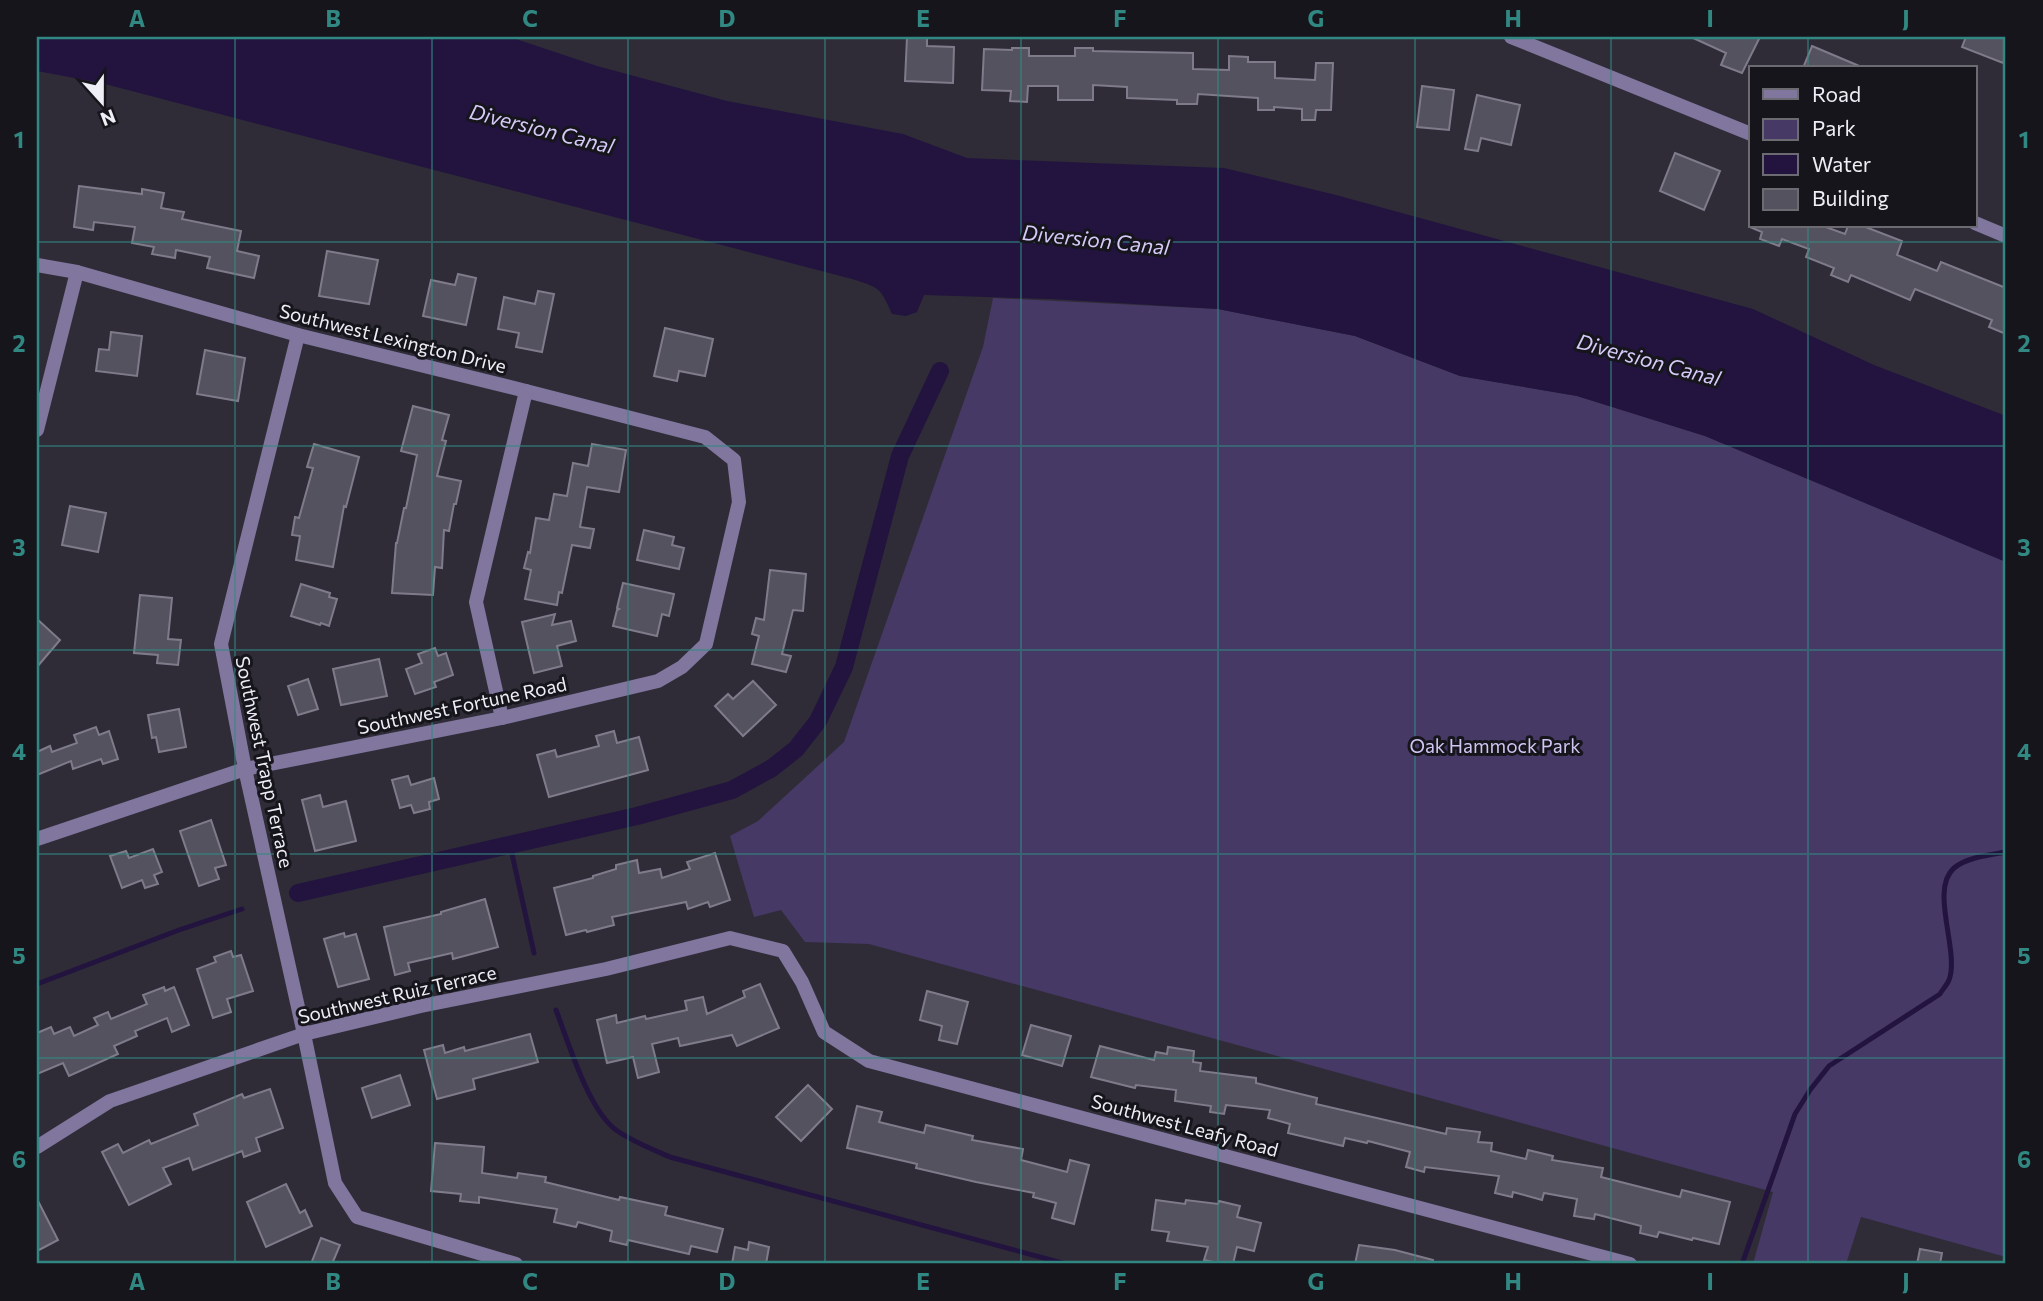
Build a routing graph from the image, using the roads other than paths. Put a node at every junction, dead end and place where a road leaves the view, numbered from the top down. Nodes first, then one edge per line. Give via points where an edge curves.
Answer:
1 (1511, 37) edge
2 (1749, 133) edge
3 (1976, 223) edge
4 (2006, 236) edge
5 (37, 265) edge
6 (77, 272) junction
7 (298, 335) junction
8 (526, 391) junction
9 (37, 430) edge
10 (734, 460) joint
11 (502, 718) junction
12 (245, 769) junction
13 (37, 839) edge
14 (783, 951) joint
15 (304, 1034) junction
16 (37, 1147) edge
17 (516, 1264) edge
18 (1630, 1264) edge

1 - 2 street
3 - 4 street
5 - 6 street, Southwest Lexington Drive
6 - 7 street, Southwest Lexington Drive
6 - 9 street
7 - 8 street, Southwest Lexington Drive
7 - 12 street, Southwest Trapp Terrace via 221,644
8 - 10 street, Southwest Lexington Drive via 705,438
8 - 11 street via 476,601
10 - 11 street, Southwest Fortune Road via 739,502 706,644 682,667 658,681
11 - 12 street, Southwest Fortune Road
12 - 13 street, Southwest Fortune Road
12 - 15 street, Southwest Trapp Terrace
14 - 15 street, Southwest Ruiz Terrace via 730,938
14 - 18 street, Southwest Leafy Road via 824,1032 869,1061
15 - 16 street, Southwest Ruiz Terrace via 110,1101
15 - 17 street, Southwest Trapp Terrace via 335,1183 356,1217

